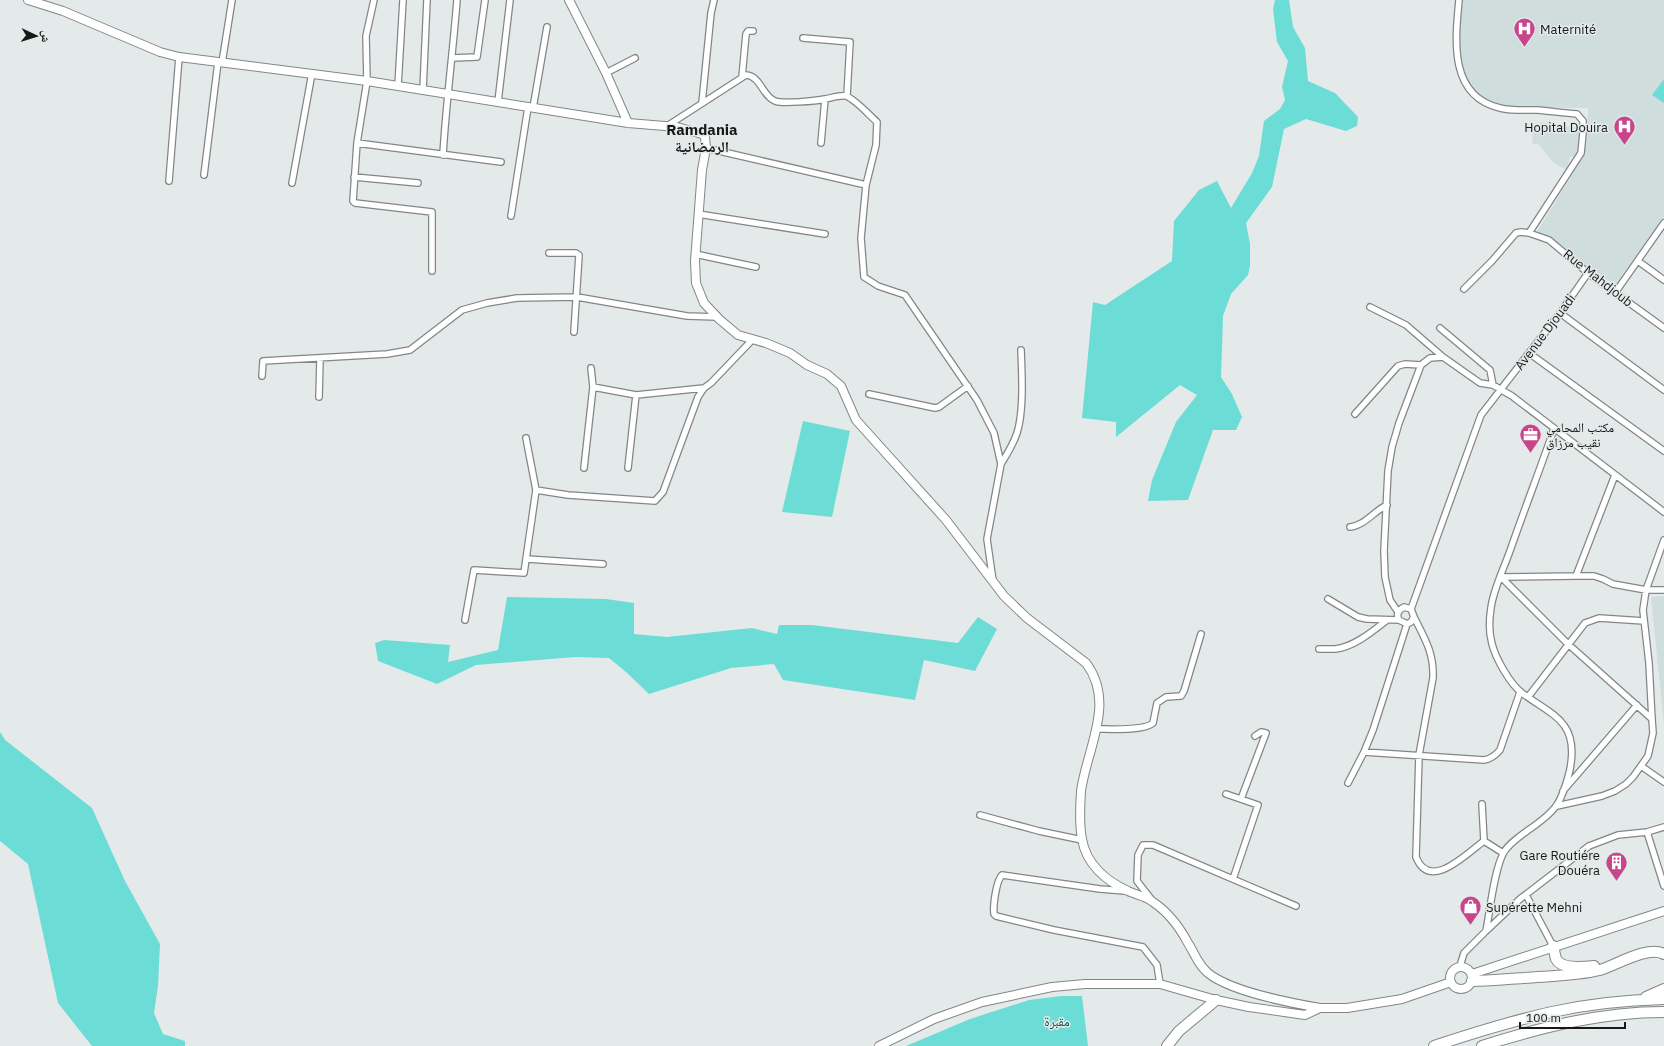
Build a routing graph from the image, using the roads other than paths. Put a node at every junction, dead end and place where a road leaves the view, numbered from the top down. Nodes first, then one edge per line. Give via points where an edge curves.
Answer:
1 (28, 0) edge
2 (232, 0) edge
3 (374, 0) edge
4 (403, 0) edge
5 (427, 0) edge
6 (457, 0) edge
7 (485, 0) edge
8 (510, 0) edge
9 (569, 0) edge
10 (714, 0) edge
11 (1459, 0) edge
12 (547, 27) dead end
13 (754, 31) dead end
14 (803, 38) dead end
15 (179, 57) junction
16 (452, 58) junction
17 (634, 58) dead end
18 (220, 62) junction
19 (312, 73) junction
20 (606, 73) junction
21 (742, 76) junction
22 (367, 81) junction
23 (398, 86) junction
24 (423, 90) junction
25 (447, 94) junction
26 (847, 96) junction
27 (825, 99) junction
28 (498, 102) junction
29 (702, 103) junction
30 (530, 107) junction
31 (628, 123) junction
32 (667, 126) junction
33 (357, 143) junction
34 (821, 143) dead end
35 (706, 148) junction
36 (443, 154) junction
37 (501, 162) dead end
38 (204, 175) dead end
39 (354, 177) junction
40 (169, 181) dead end
41 (292, 183) dead end
42 (418, 183) dead end
43 (866, 185) junction
44 (698, 214) junction
45 (511, 216) dead end
46 (1664, 223) edge
47 (1529, 233) junction
48 (825, 234) dead end
49 (549, 254) dead end
50 (695, 254) junction
51 (1638, 261) junction
52 (756, 267) dead end
53 (432, 271) dead end
54 (1588, 273) junction
55 (1664, 280) edge
56 (1464, 289) dead end
57 (1615, 293) junction
58 (576, 297) junction
59 (1370, 307) dead end
60 (1560, 313) junction
61 (717, 317) junction
62 (1440, 328) dead end
63 (1664, 328) edge
64 (574, 332) dead end
65 (753, 339) junction
66 (1021, 350) dead end
67 (1529, 353) junction
68 (1443, 357) junction
69 (320, 358) junction
70 (1421, 365) junction
71 (591, 368) dead end
72 (262, 376) dead end
73 (1493, 385) junction
74 (968, 386) junction
75 (593, 387) junction
76 (704, 388) junction
77 (1501, 389) junction
78 (1664, 390) edge
79 (869, 394) dead end
80 (636, 395) junction
81 (319, 397) dead end
82 (1355, 414) dead end
83 (1554, 429) junction
84 (526, 438) dead end
85 (1664, 451) edge
86 (1001, 464) junction
87 (584, 468) dead end
88 (628, 468) dead end
89 (1615, 475) junction
90 (536, 490) junction
91 (1386, 505) junction
92 (1664, 512) edge
93 (1350, 527) dead end
94 (1664, 540) edge
95 (527, 559) junction
96 (603, 564) dead end
97 (1576, 576) junction
98 (1500, 577) junction
99 (994, 583) junction
100 (1646, 590) junction
101 (1664, 590) edge
102 (1328, 599) dead end
103 (1411, 609) junction
104 (1398, 612) junction
105 (1414, 617) junction
106 (465, 620) dead end
107 (1387, 620) junction
108 (1399, 620) junction
109 (1644, 621) junction
110 (1406, 624) junction
111 (1201, 634) dead end
112 (1568, 644) junction
113 (1319, 649) dead end
114 (1520, 692) junction
115 (1528, 697) junction
116 (1637, 705) junction
117 (1652, 719) junction
118 (1097, 729) junction
119 (1256, 736) dead end
120 (1364, 752) junction
121 (1419, 755) junction
122 (1641, 766) junction
123 (1664, 782) edge
124 (1348, 783) dead end
125 (1562, 793) junction
126 (1226, 794) dead end
127 (1241, 799) junction
128 (1482, 804) dead end
129 (1557, 806) junction
130 (980, 814) dead end
131 (1664, 828) edge
132 (1647, 832) junction
133 (1082, 840) junction
134 (1484, 841) junction
135 (1503, 853) junction
136 (1232, 879) junction
137 (1664, 886) edge
138 (1128, 891) junction
139 (1526, 895) junction
140 (1152, 901) junction
141 (1296, 906) dead end
142 (1664, 911) edge
143 (1486, 931) junction
144 (1553, 946) junction
145 (1664, 946) edge
146 (1664, 954) edge
147 (1597, 965) junction
148 (1460, 966) junction
149 (1581, 974) junction
150 (1472, 978) junction
151 (1451, 982) junction
152 (1160, 984) junction
153 (1664, 989) edge
154 (1664, 999) edge
155 (1216, 1000) junction
156 (1626, 1002) junction
157 (1320, 1008) junction
158 (1664, 1012) edge
159 (879, 1046) edge
160 (1167, 1046) edge
161 (1434, 1046) edge
162 (1482, 1046) edge

1 - 15 street via 63,11 160,52
2 - 18 street
3 - 22 street via 366,36
4 - 23 street
5 - 24 street
6 - 16 street
7 - 16 street via 478,55 474,58
8 - 28 street
9 - 20 street
10 - 29 street
11 - 47 street via 1458,65 1464,82 1474,95 1500,108 1577,114 1583,120 1580,153
12 - 30 street
13 - 21 street via 748,31 746,34
14 - 26 street via 850,42
15 - 18 street
15 - 40 street
16 - 25 street
17 - 20 street
18 - 19 street
18 - 38 street
19 - 22 street
19 - 41 street
20 - 31 street
21 - 27 street via 752,76 776,101
21 - 29 street
22 - 23 street
22 - 33 street
23 - 24 street
24 - 25 street
25 - 28 street
25 - 36 street
26 - 27 street via 831,96
26 - 43 street via 877,122 876,144
27 - 34 street
28 - 30 street
29 - 32 street
30 - 31 street
30 - 45 street
31 - 32 street
32 - 35 street via 702,134 705,137
33 - 36 street
33 - 39 street
35 - 43 street
35 - 44 street
36 - 37 street
39 - 42 street
39 - 53 street via 355,203 432,212
43 - 74 street via 861,238 864,277 878,286 905,295
44 - 48 street
44 - 50 street
46 - 51 street
47 - 54 street, Rue Mahdjoub via 1549,240
47 - 56 street via 1516,233
49 - 58 street via 579,254
50 - 52 street
50 - 61 street via 696,282 704,303
51 - 55 street
51 - 57 street
54 - 57 street, Rue Mahdjoub
54 - 60 street, Avenue Djouadi
57 - 63 street, Rue Mahdjoub
58 - 61 street via 687,316
58 - 64 street
58 - 69 street via 517,298 487,303 462,310 410,350
59 - 68 street via 1406,325
60 - 67 street, Avenue Djouadi
60 - 78 street
61 - 65 street via 738,335
62 - 73 street via 1490,370
65 - 76 street via 712,383
65 - 99 street via 790,353 807,365 827,374 841,386 856,420 946,520
66 - 86 street via 1022,388 1017,432
67 - 77 street, Avenue Djouadi
67 - 85 street
68 - 70 street via 1430,358
68 - 73 street via 1480,383
69 - 72 street via 263,361
69 - 81 street
70 - 82 street via 1398,366
70 - 91 street via 1392,447
71 - 75 street
73 - 77 street
74 - 79 street via 935,408
74 - 86 street via 994,433
75 - 80 street
75 - 87 street
76 - 80 street
76 - 90 street via 698,397 663,492 655,501 568,495
77 - 83 street
77 - 103 street, Avenue Djouadi via 1481,415
80 - 88 street
83 - 89 street
83 - 98 street
84 - 90 street
86 - 99 street via 987,539
89 - 92 street
89 - 97 street
90 - 95 street
91 - 93 street via 1359,525
91 - 104 street via 1385,577 1390,600
94 - 100 street
95 - 96 street
95 - 106 street via 524,573 474,570
97 - 98 street
97 - 100 street via 1594,576 1613,584
98 - 112 street
98 - 114 street via 1491,607 1492,645 1508,676
99 - 118 street via 1027,618 1086,663 1092,671 1098,688
100 - 101 street
100 - 109 street
102 - 107 street via 1358,617
103 - 104 street via 1404,607
103 - 105 street
104 - 108 street
105 - 110 street
105 - 121 street via 1429,647 1433,666
107 - 108 street
107 - 113 street via 1345,646
108 - 110 street
109 - 112 street via 1610,618 1591,620 1585,623
109 - 117 street
110 - 120 street
111 - 118 street via 1182,696 1166,697 1157,703 1154,723 1137,728
112 - 115 street
112 - 116 street
114 - 115 street
114 - 121 street via 1496,756 1484,760
115 - 125 street via 1552,712 1562,721 1568,732 1572,746 1571,764
116 - 117 street
116 - 125 street
117 - 122 street via 1651,746
118 - 133 street via 1082,791
119 - 127 street via 1261,732 1266,733
120 - 121 street
120 - 124 street
121 - 134 street via 1415,851 1418,863 1431,872 1441,871
122 - 123 street
122 - 129 street via 1626,784 1615,792
125 - 129 street
126 - 127 street
127 - 136 street via 1258,805
128 - 134 street
129 - 135 street via 1517,838
130 - 133 street
131 - 132 street
132 - 137 street
132 - 139 street via 1618,835 1589,846
133 - 138 street via 1094,867
134 - 135 street
135 - 143 street
136 - 140 street via 1153,845 1143,845 1138,855 1137,881
136 - 141 street
138 - 140 street
138 - 152 street via 1002,875 997,886 994,914 1054,930 1143,947 1157,965
139 - 143 street
139 - 144 street
140 - 157 street via 1178,927 1196,960 1208,973 1228,984 1257,994
142 - 144 street
143 - 148 street via 1464,953
144 - 147 highway via 1557,960 1561,964
144 - 150 street
145 - 147 highway via 1646,947
146 - 149 highway via 1641,954 1600,970
147 - 149 highway
148 - 150 street via 1467,968
148 - 151 street via 1452,972
149 - 150 highway
150 - 151 street via 1464,989 1456,988
151 - 157 street via 1382,1003 1347,1008
152 - 155 street
152 - 159 street via 1085,984 1017,994 982,1002 934,1019
153 - 156 highway
154 - 156 highway
155 - 157 street via 1305,1015
155 - 160 highway via 1179,1031
156 - 161 highway via 1551,1012
158 - 162 highway via 1584,1019 1537,1029

